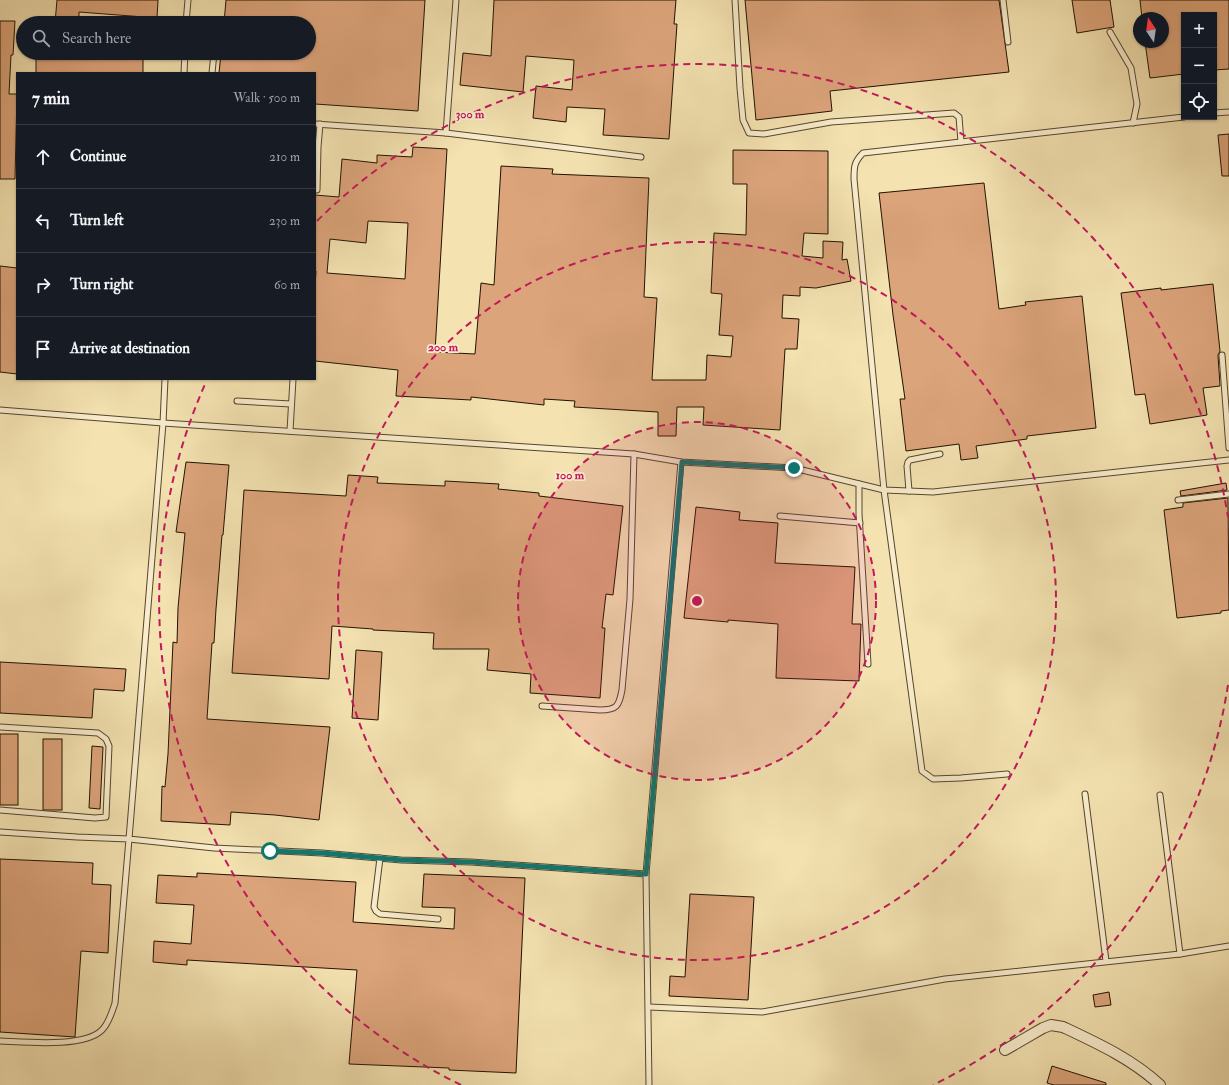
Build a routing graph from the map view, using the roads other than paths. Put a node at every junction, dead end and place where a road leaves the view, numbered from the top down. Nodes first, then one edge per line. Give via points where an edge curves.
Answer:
1 (188, 0) edge
2 (456, 0) edge
3 (735, 0) edge
4 (1003, 0) edge
5 (187, 16) edge
6 (1110, 32) dead end
7 (1008, 42) dead end
8 (185, 60) edge
9 (213, 60) edge
10 (184, 72) edge
11 (212, 72) edge
12 (1229, 112) edge
13 (1217, 113) edge
14 (1181, 117) edge
15 (1133, 123) junction
16 (318, 124) edge
17 (446, 133) junction
18 (961, 142) junction
19 (641, 157) dead end
20 (317, 190) dead end
21 (1222, 356) dead end
22 (165, 380) edge
23 (293, 380) edge
24 (237, 401) dead end
25 (291, 404) junction
26 (0, 410) edge
27 (163, 423) junction
28 (290, 431) junction
29 (1229, 448) edge
30 (634, 454) junction
31 (940, 454) dead end
32 (1229, 460) edge
33 (682, 462) junction
34 (859, 484) junction
35 (884, 490) junction
36 (910, 491) junction
37 (1229, 494) edge
38 (1178, 500) dead end
39 (780, 516) dead end
40 (860, 523) junction
41 (868, 664) dead end
42 (542, 706) dead end
43 (0, 727) edge
44 (1008, 774) dead end
45 (1085, 794) dead end
46 (1160, 795) dead end
47 (0, 810) edge
48 (0, 832) edge
49 (129, 838) junction
50 (380, 858) junction
51 (646, 874) junction
52 (438, 919) dead end
53 (1229, 946) edge
54 (1180, 954) junction
55 (1106, 961) junction
56 (649, 1008) junction
57 (0, 1041) edge
58 (1005, 1050) dead end
59 (649, 1085) edge
60 (1160, 1085) edge

1 - 5 lane
2 - 17 lane
3 - 18 lane via 743,120 749,133 764,134 831,122 954,112 959,117
4 - 7 lane
6 - 15 lane via 1131,68 1137,104
8 - 10 lane
9 - 11 lane
12 - 13 lane
14 - 15 lane
15 - 18 lane
16 - 17 lane
16 - 20 lane
17 - 19 lane
18 - 35 lane via 863,153 854,164 854,187
21 - 29 lane
22 - 27 lane
23 - 25 lane
24 - 25 lane
25 - 28 lane
26 - 27 lane
27 - 28 lane
27 - 49 lane
28 - 30 lane
30 - 33 lane
30 - 42 lane via 630,599 620,699 617,706 609,710
31 - 36 lane via 908,462
32 - 36 lane via 933,492
33 - 34 lane via 794,468
33 - 51 lane
34 - 35 lane
34 - 40 lane
35 - 36 lane
35 - 44 lane via 922,771 933,779
37 - 38 lane
39 - 40 lane
40 - 41 lane
43 - 47 lane via 98,733 106,739 109,746 106,817
45 - 55 lane
46 - 54 lane
48 - 49 lane
49 - 50 lane via 214,848
49 - 57 lane via 115,1003 110,1018 102,1030 91,1037 75,1041
50 - 51 lane
50 - 52 lane via 374,906 376,912
51 - 56 lane
53 - 54 lane
54 - 55 lane
55 - 56 lane via 945,979 762,1012
56 - 59 lane
58 - 60 street via 1042,1028 1051,1025 1063,1027 1130,1061

